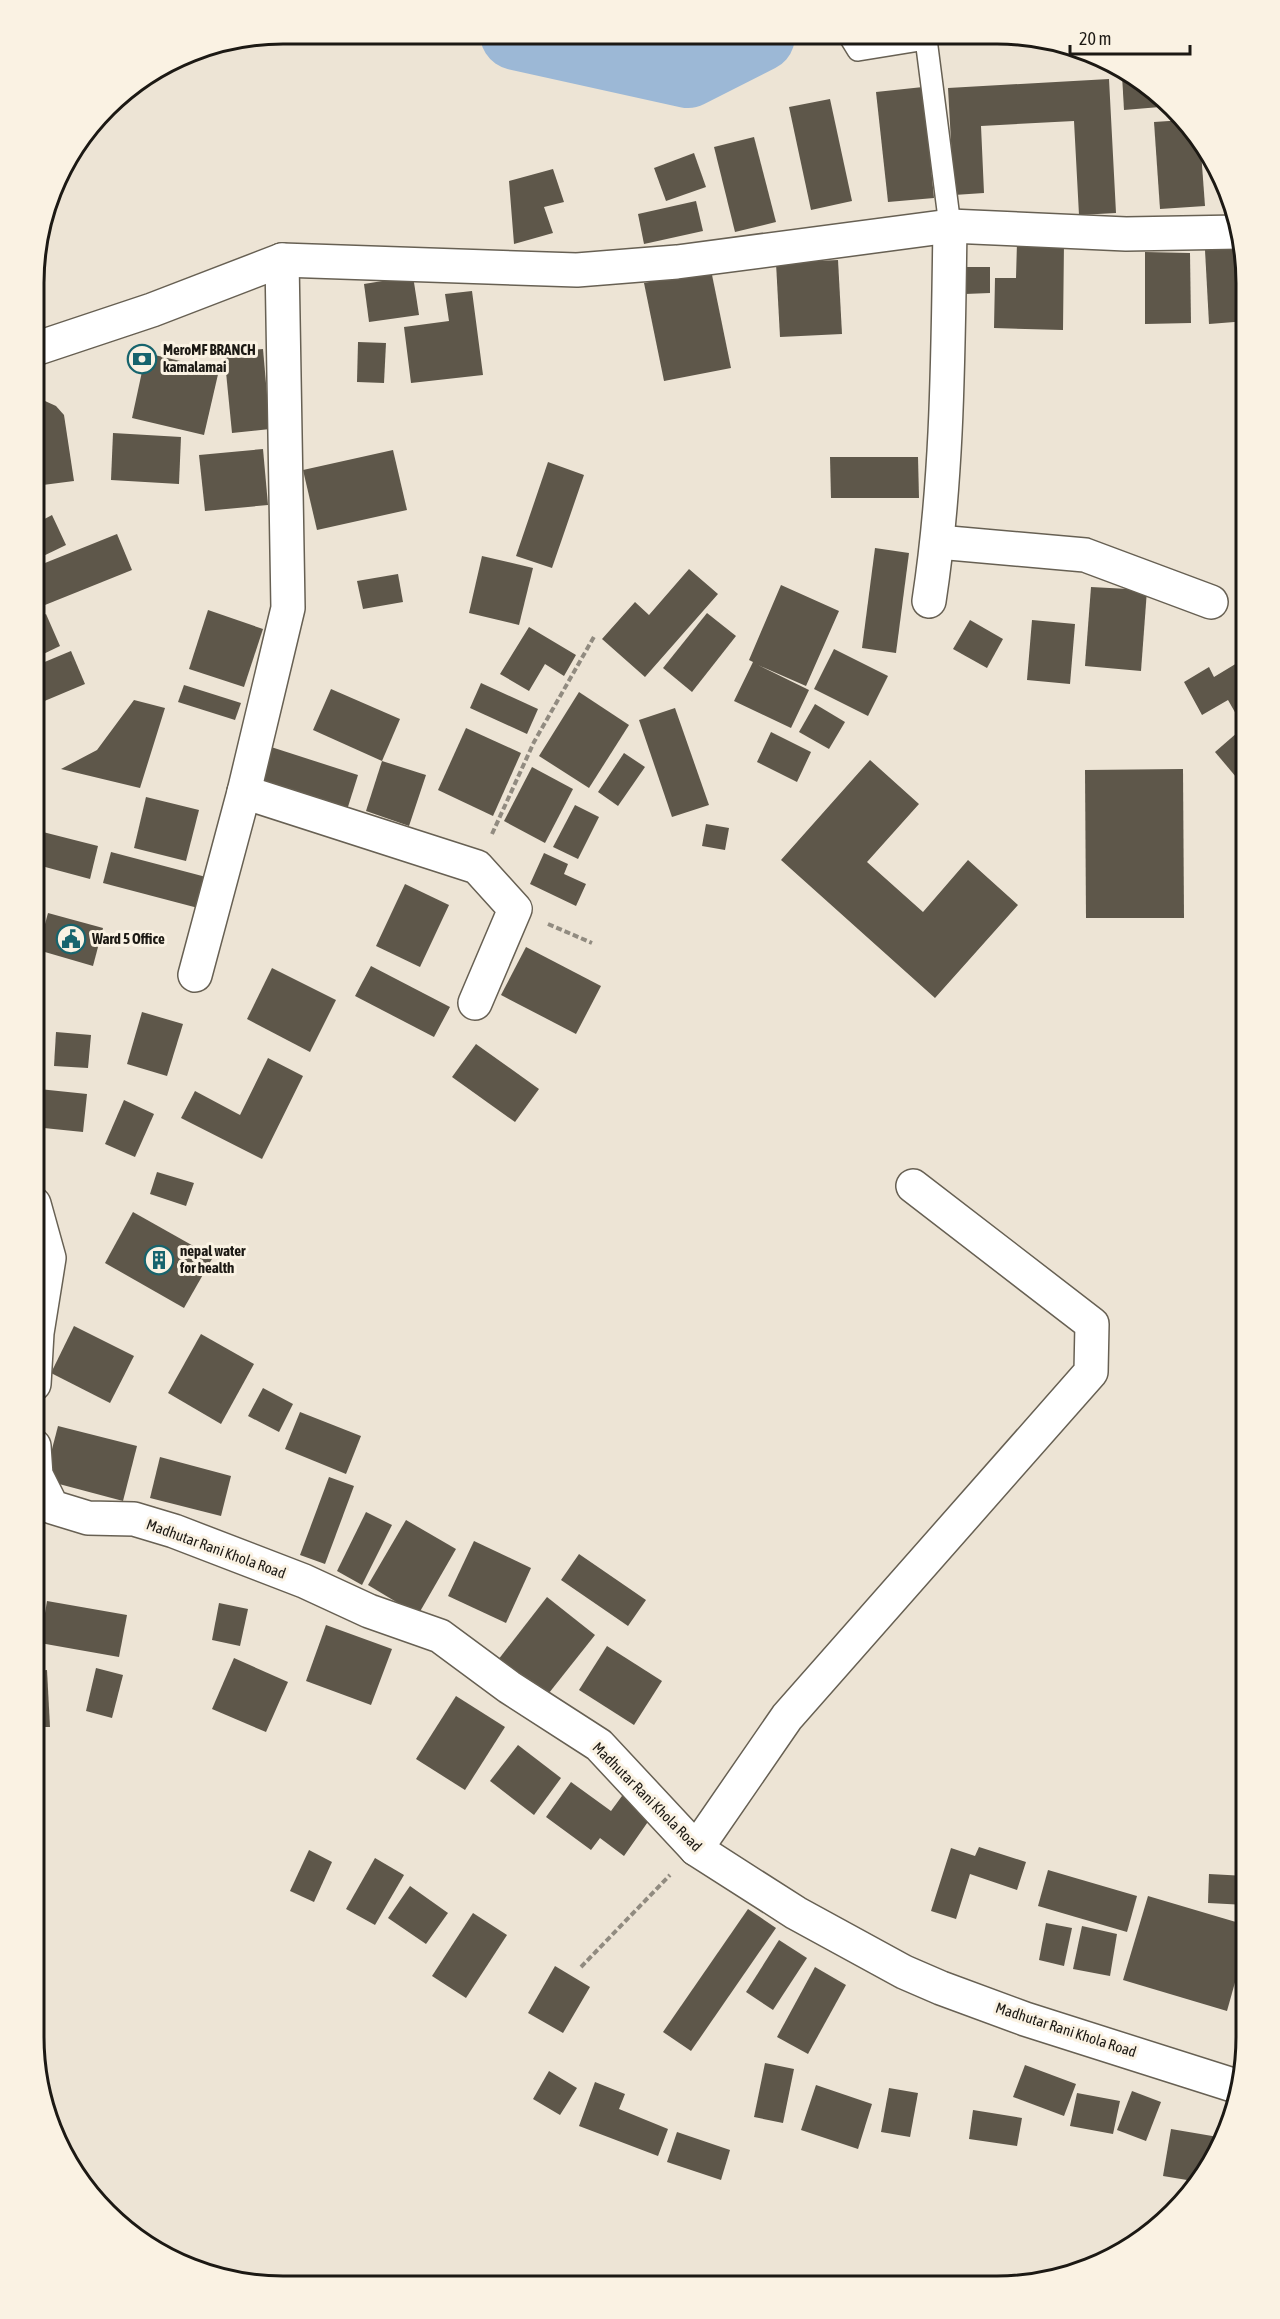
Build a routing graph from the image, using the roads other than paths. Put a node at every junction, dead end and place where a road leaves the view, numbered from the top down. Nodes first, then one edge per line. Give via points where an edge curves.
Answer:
1 (932, 44) edge
2 (950, 226) junction
3 (1231, 232) edge
4 (282, 260) junction
5 (44, 346) edge
6 (938, 542) junction
7 (929, 601) dead end
8 (1211, 602) dead end
9 (244, 792) junction
10 (195, 975) dead end
11 (475, 1003) dead end
12 (913, 1186) dead end
13 (44, 1240) edge
14 (44, 1289) edge
15 (44, 1490) edge
16 (696, 1849) junction
17 (1232, 2085) edge

1 - 2 lane
2 - 3 street via 1126,234
2 - 4 street via 677,262 577,270
2 - 6 street
4 - 5 street via 153,310
4 - 9 street via 288,608
6 - 7 street
6 - 8 street via 1085,555
9 - 10 street
9 - 11 street via 477,867 514,909
12 - 16 street via 1092,1324 1091,1372 787,1717
13 - 14 street via 49,1258
15 - 16 street, Madhutar Rani Khola Road via 52,1506 88,1518 134,1519 174,1531 440,1636 598,1745
16 - 17 street, Madhutar Rani Khola Road via 796,1913 904,1972 1025,2019

